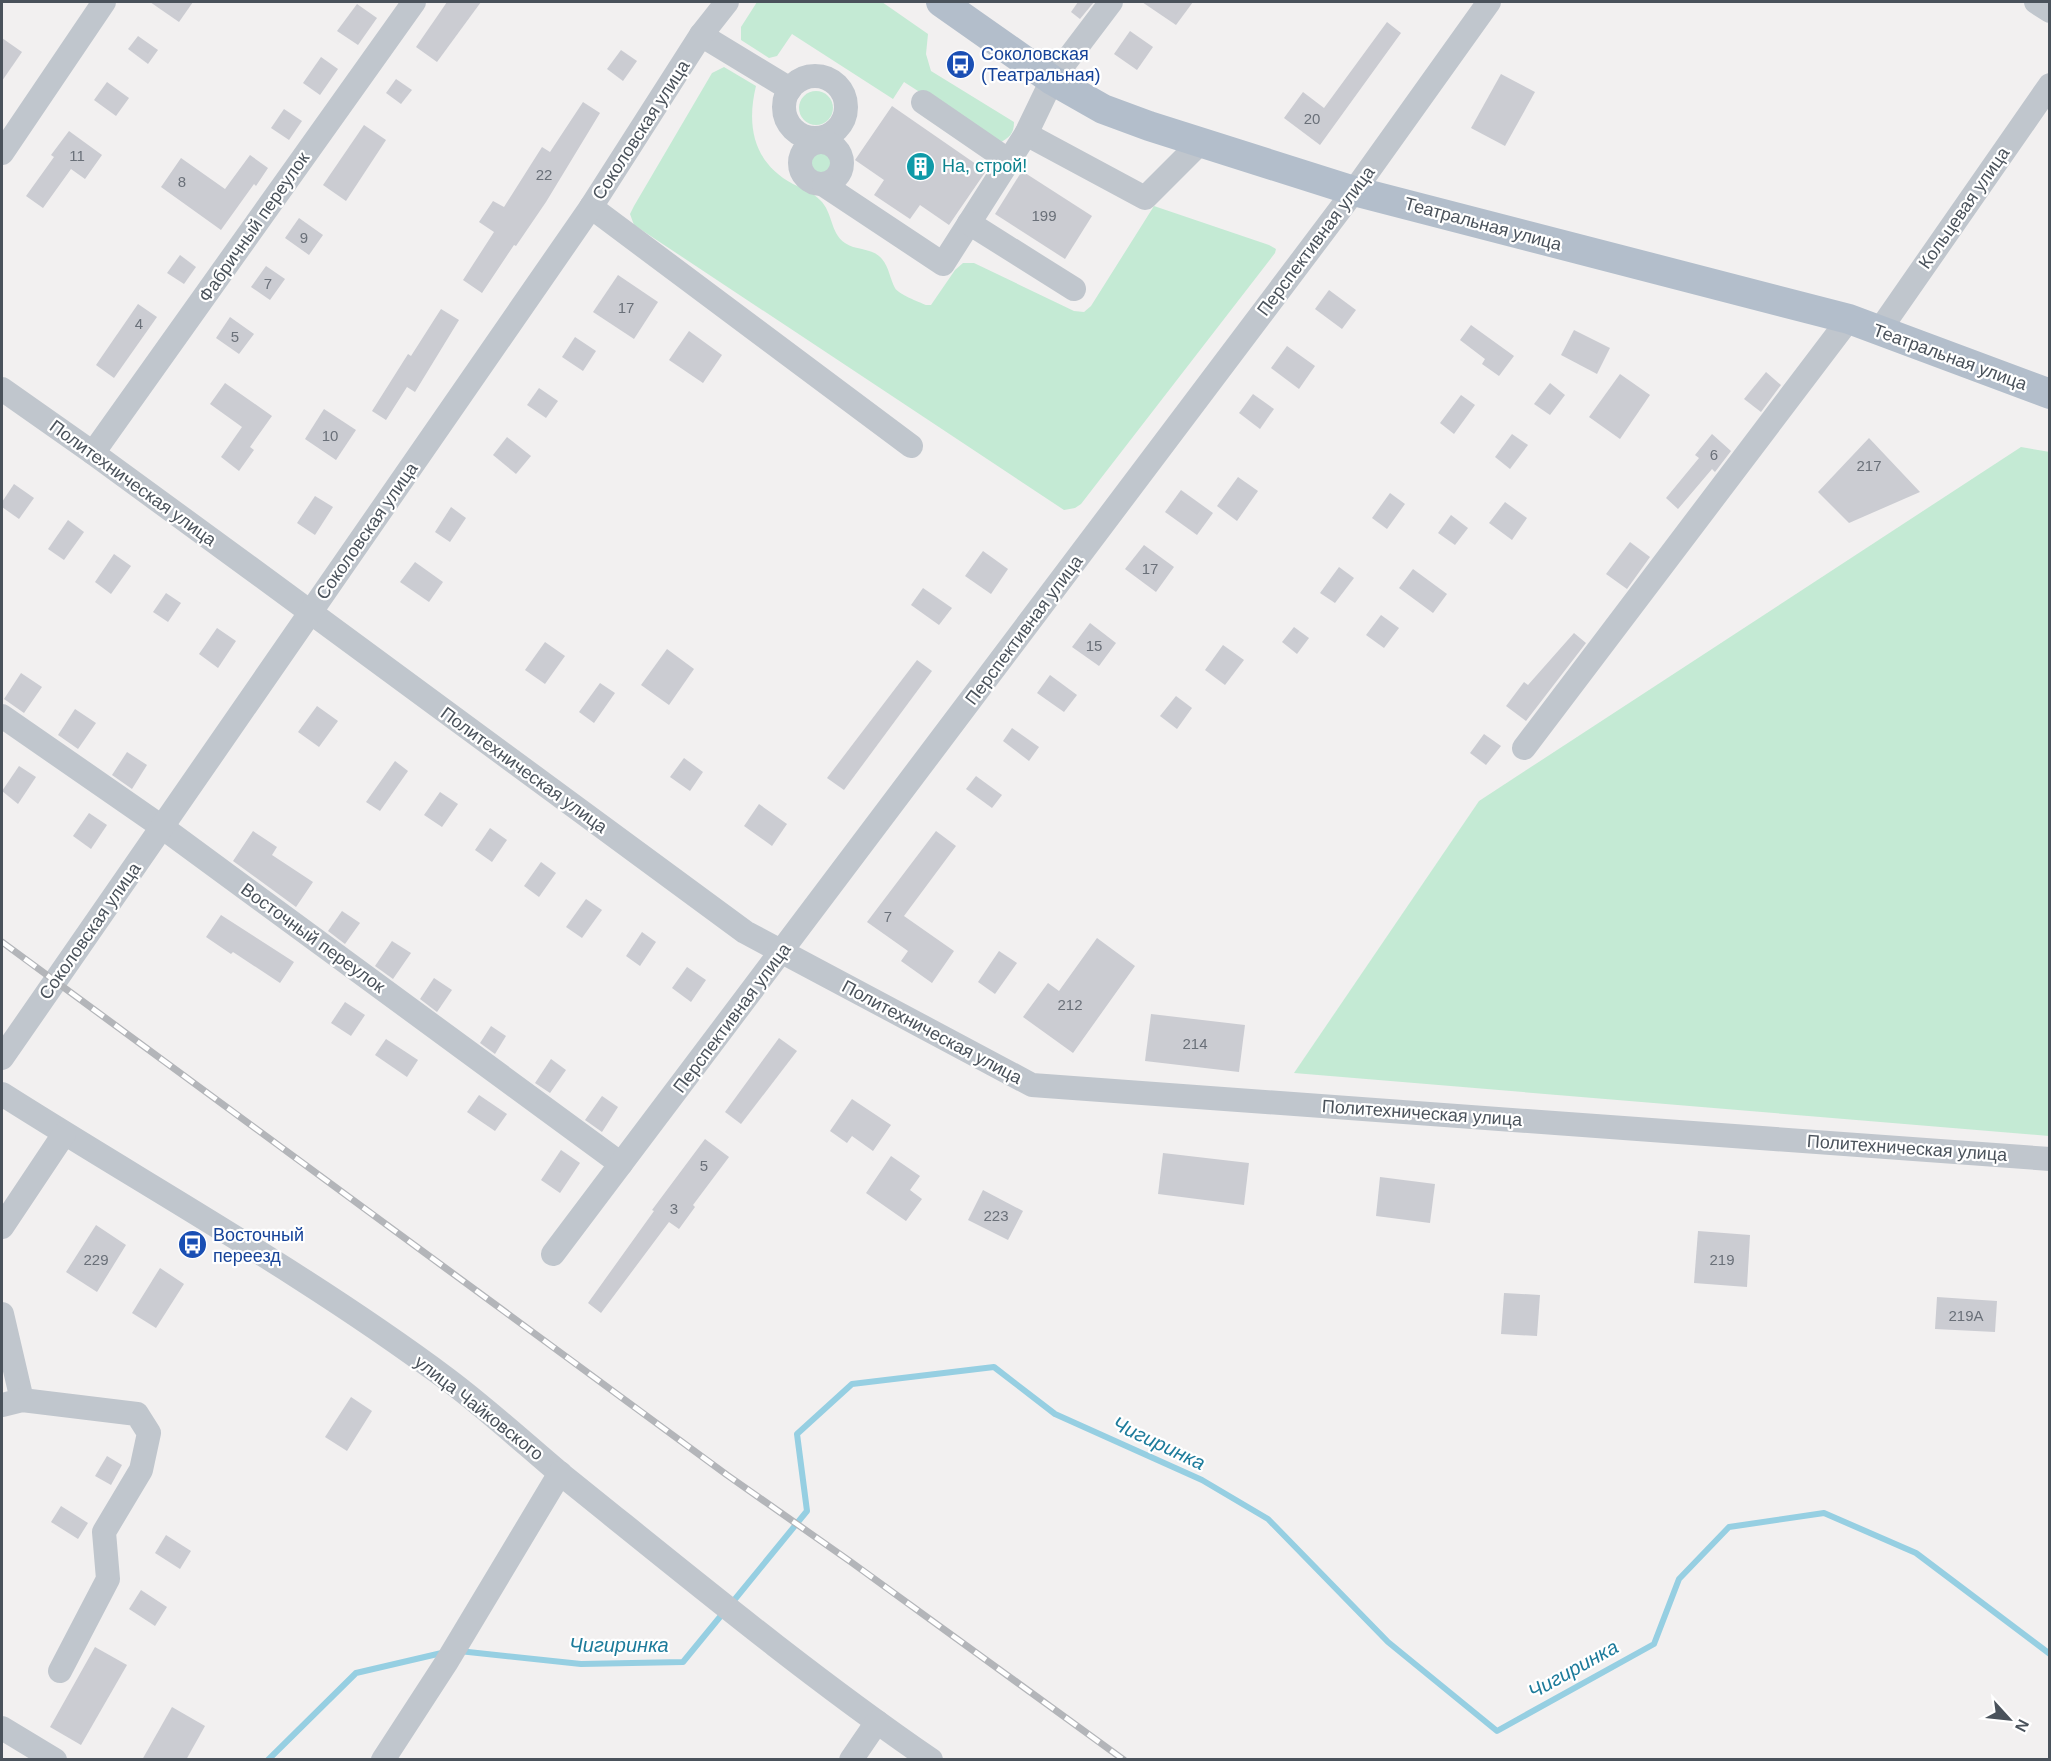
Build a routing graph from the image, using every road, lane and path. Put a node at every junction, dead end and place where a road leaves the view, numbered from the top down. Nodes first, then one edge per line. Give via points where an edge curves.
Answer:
1 (104, 2) edge
2 (414, 2) edge
3 (727, 2) edge
4 (941, 2) edge
5 (1111, 2) edge
6 (1489, 2) edge
7 (2036, 2) edge
8 (2049, 11) edge
9 (701, 35) junction
10 (1052, 80) junction
11 (2049, 85) edge
12 (790, 89) junction
13 (923, 102) dead end
14 (798, 132) junction
15 (1026, 134) junction
16 (1201, 142) junction
17 (2, 153) edge
18 (800, 158) junction
19 (1009, 161) junction
20 (824, 185) junction
21 (1354, 190) junction
22 (591, 207) junction
23 (969, 223) junction
24 (1074, 289) dead end
25 (1849, 319) junction
26 (1879, 331) junction
27 (2, 389) edge
28 (2049, 394) edge
29 (911, 446) dead end
30 (93, 453) junction
31 (310, 613) junction
32 (2, 716) edge
33 (1524, 748) dead end
34 (162, 827) junction
35 (782, 952) junction
36 (2, 1058) edge
37 (2, 1094) edge
38 (64, 1134) junction
39 (2049, 1158) edge
40 (621, 1164) junction
41 (2, 1227) edge
42 (553, 1254) dead end
43 (2, 1314) edge
44 (12, 1403) edge
45 (560, 1473) junction
46 (60, 1671) dead end
47 (877, 1722) junction
48 (2, 1728) edge
49 (55, 1760) edge
50 (383, 1760) edge
51 (851, 1760) edge
52 (931, 1760) edge

1 - 17 street
2 - 30 street, Фабричный переулок
3 - 9 street, Соколовская улица
4 - 10 main road, Театральная улица
5 - 10 street
6 - 21 street, Перспективная улица
7 - 8 street
9 - 12 street
9 - 22 street, Соколовская улица
10 - 15 street
10 - 16 main road, Театральная улица via 1103,109
11 - 26 street, Кольцевая улица
12 - 14 street via 784,103 785,113
12 - 14 street via 807,77 822,76 839,88 846,102 841,122 831,133 817,137
13 - 19 street
14 - 18 street
15 - 16 street via 1145,198
15 - 19 street
16 - 21 main road, Театральная улица
18 - 20 street via 805,178
18 - 20 street via 814,143 829,143 840,152 842,166 836,178
19 - 23 street
20 - 23 street via 943,264
21 - 25 main road, Театральная улица
21 - 35 street, Перспективная улица
22 - 29 street
22 - 31 street, Соколовская улица
23 - 24 street
25 - 26 main road, Театральная улица
25 - 33 street
26 - 28 main road, Театральная улица
27 - 30 street, Политехническая улица
30 - 31 street, Политехническая улица
31 - 34 street, Соколовская улица
31 - 35 street, Политехническая улица via 745,932
32 - 34 street, Восточный переулок
34 - 36 street, Соколовская улица
34 - 40 street, Восточный переулок
35 - 39 street, Политехническая улица via 1032,1085
35 - 40 street, Перспективная улица
37 - 38 street, улица Чайковского
38 - 41 street
38 - 45 street, улица Чайковского via 332,1299 448,1380
40 - 42 street, Перспективная улица
43 - 44 street
44 - 46 street via 137,1414 149,1433 141,1470 104,1532 108,1579
45 - 47 street, улица Чайковского
45 - 50 street
47 - 51 street
47 - 52 street, улица Чайковского
48 - 49 street

